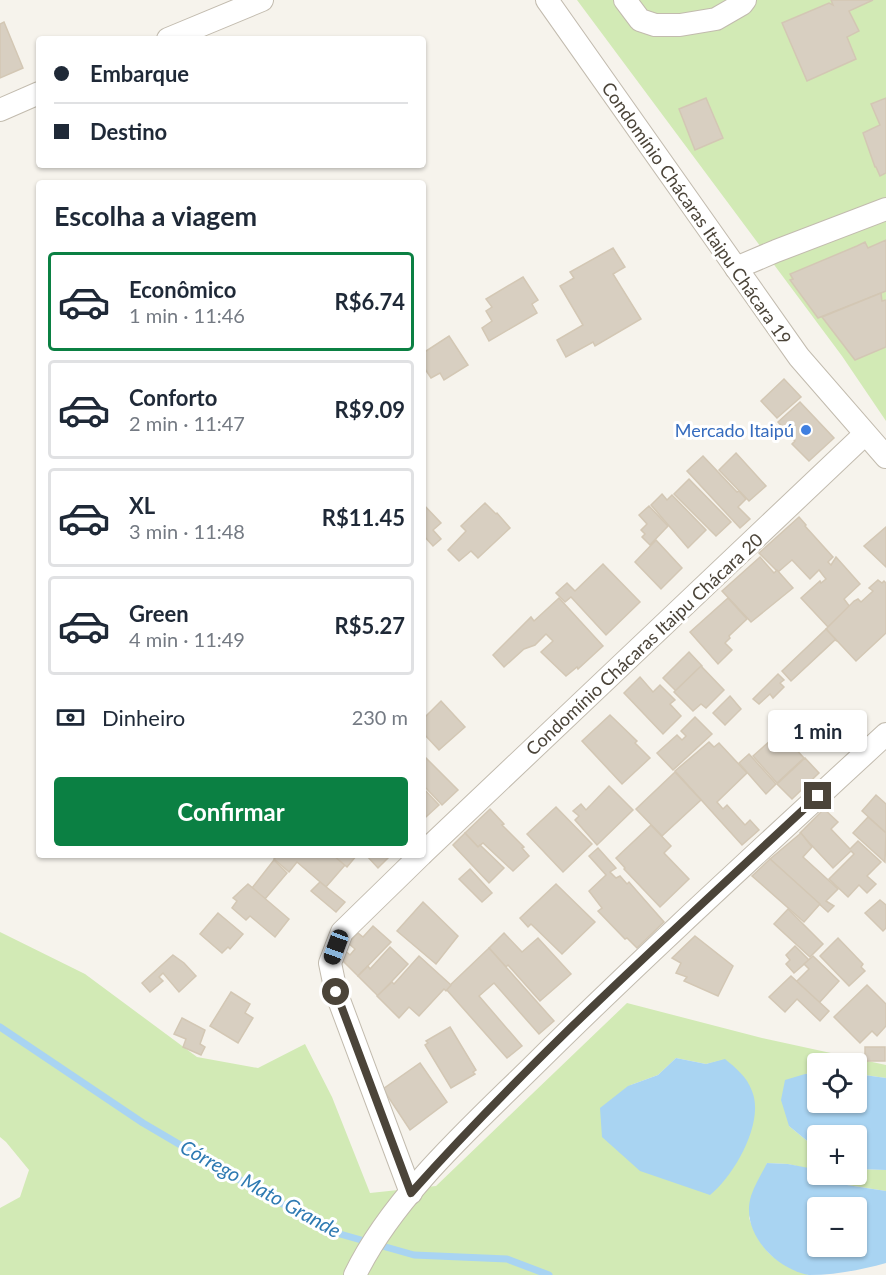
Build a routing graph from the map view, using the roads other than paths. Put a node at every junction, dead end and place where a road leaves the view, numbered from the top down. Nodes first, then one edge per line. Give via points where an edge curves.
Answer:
1 (262, 0) edge
2 (547, 0) edge
3 (625, 0) edge
4 (745, 0) edge
5 (175, 36) edge
6 (36, 94) edge
7 (0, 110) edge
8 (886, 209) edge
9 (736, 268) junction
10 (859, 428) junction
11 (886, 457) edge
12 (886, 734) edge
13 (426, 850) edge
14 (418, 858) edge
15 (411, 1193) junction
16 (359, 1267) edge

1 - 5 street
2 - 9 street, Condomínio Chácaras Itaipu Chácara 19
3 - 4 street via 639,20 655,25 716,19
6 - 7 street
8 - 9 street
9 - 10 street, Condomínio Chácaras Itaipu Chácara 19 via 799,357
10 - 11 street
10 - 13 street, Condomínio Chácaras Itaipu Chácara 20
12 - 15 street via 616,984 458,1140
14 - 15 street, Condomínio Chácaras Itaipu Chácara 20 via 342,932 330,963 336,992
15 - 16 street

